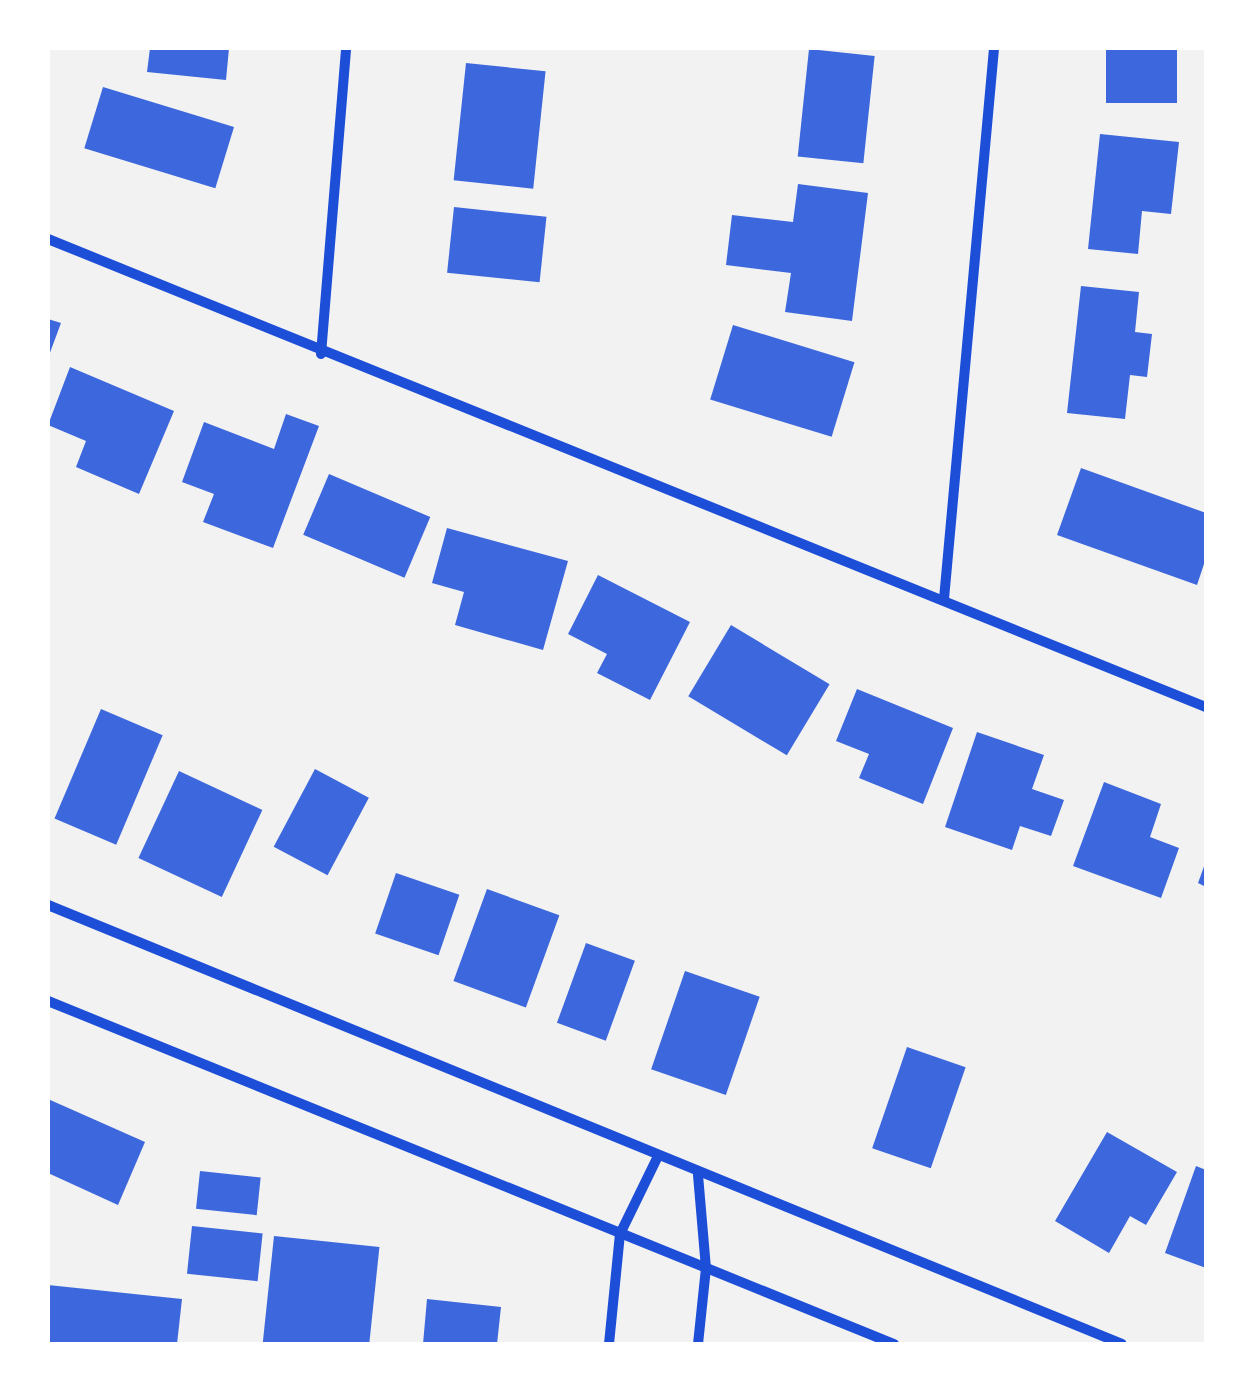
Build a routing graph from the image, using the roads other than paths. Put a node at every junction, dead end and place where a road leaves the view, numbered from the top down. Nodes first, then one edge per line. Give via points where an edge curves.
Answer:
1 (346, 48) edge
2 (994, 48) edge
3 (48, 239) edge
4 (322, 354) junction
5 (944, 599) junction
6 (1206, 708) edge
7 (48, 905) edge
8 (48, 1002) edge
9 (657, 1158) junction
10 (698, 1174) junction
11 (620, 1234) junction
12 (706, 1268) junction
13 (609, 1344) edge
14 (698, 1344) edge
15 (894, 1344) edge
16 (1122, 1344) edge

1 - 4 street
2 - 5 street
3 - 4 street
4 - 5 street
5 - 6 street
7 - 9 street
8 - 11 street
9 - 10 street
9 - 11 street
10 - 12 street
10 - 16 street
11 - 12 street
11 - 13 street
12 - 14 street
12 - 15 street

